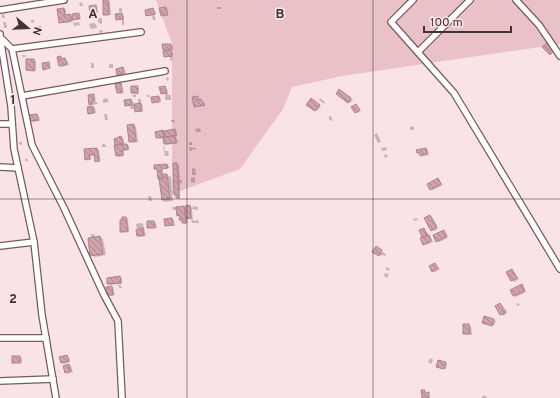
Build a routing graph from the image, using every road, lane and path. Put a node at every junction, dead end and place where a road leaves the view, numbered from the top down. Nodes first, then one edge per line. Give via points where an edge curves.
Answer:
1 (64, 0) edge
2 (413, 0) edge
3 (470, 0) edge
4 (516, 0) edge
5 (0, 10) edge
6 (141, 32) dead end
7 (0, 36) edge
8 (12, 49) junction
9 (418, 52) junction
10 (560, 56) edge
11 (165, 71) dead end
12 (0, 80) edge
13 (7, 80) junction
14 (22, 96) junction
15 (0, 124) edge
16 (12, 124) junction
17 (0, 167) edge
18 (18, 168) junction
19 (34, 242) junction
20 (0, 246) edge
21 (560, 269) edge
22 (0, 338) edge
23 (46, 338) junction
24 (53, 379) junction
25 (0, 381) edge
26 (56, 398) edge
27 (122, 398) edge

1 - 5 street
2 - 9 street via 391,22
3 - 9 street
4 - 10 street via 539,25
6 - 8 street
7 - 8 street
7 - 13 street
8 - 14 street
9 - 21 street via 454,92
11 - 14 street
12 - 13 street
13 - 16 street
14 - 27 street via 32,145 118,321
15 - 16 street
16 - 18 street
17 - 18 street
18 - 19 street
19 - 20 street
19 - 23 street
22 - 23 street
23 - 24 street
24 - 25 street
24 - 26 street

